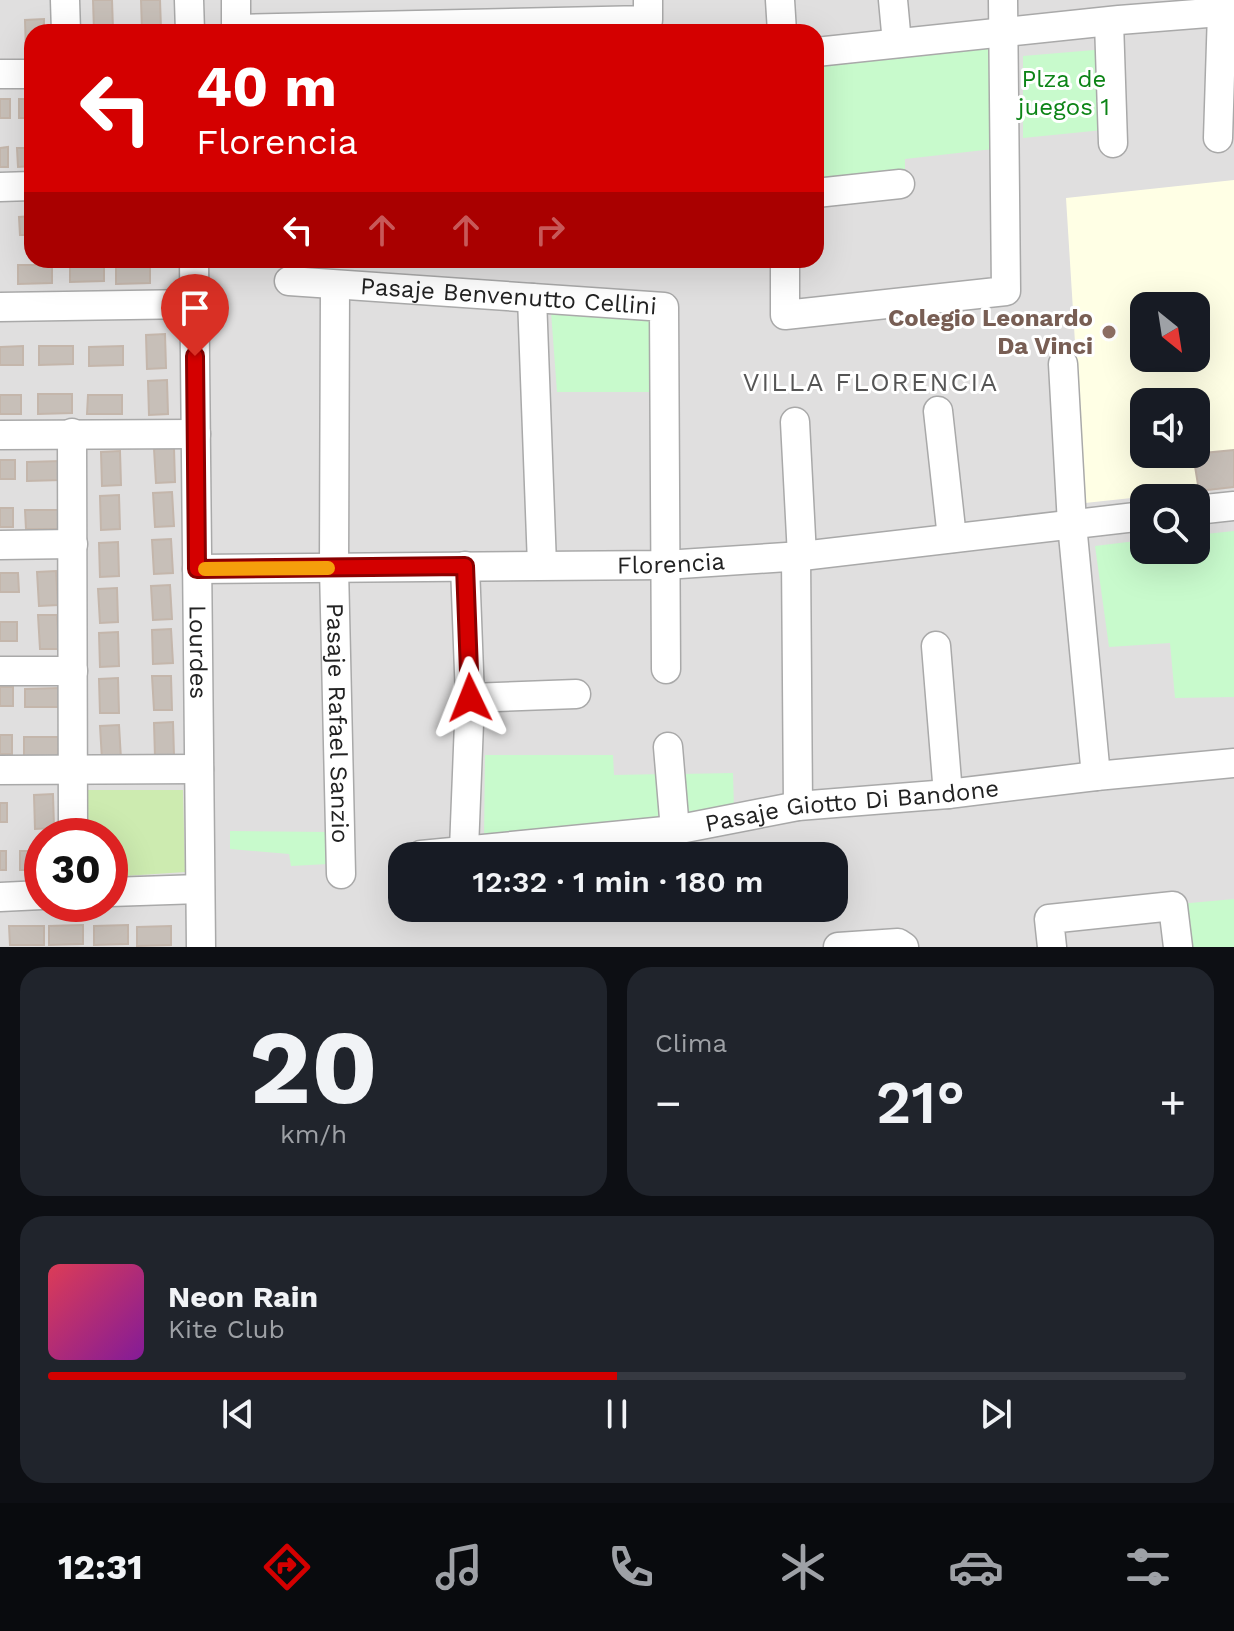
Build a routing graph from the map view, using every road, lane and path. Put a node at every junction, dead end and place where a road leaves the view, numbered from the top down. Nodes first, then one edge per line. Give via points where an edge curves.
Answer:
1 (65, 0) edge
2 (189, 0) edge
3 (236, 0) edge
4 (780, 0) edge
5 (893, 0) edge
6 (1003, 0) edge
7 (1229, 8) edge
8 (648, 10) edge
9 (1115, 14) edge
10 (66, 24) edge
11 (190, 24) edge
12 (236, 24) edge
13 (578, 24) edge
14 (782, 24) edge
15 (1006, 31) junction
16 (897, 43) junction
17 (824, 51) edge
18 (0, 74) edge
19 (24, 74) edge
20 (1218, 138) dead end
21 (1113, 143) dead end
22 (900, 184) dead end
23 (24, 186) edge
24 (0, 187) edge
25 (824, 192) edge
26 (194, 268) edge
27 (785, 268) edge
28 (289, 281) dead end
29 (335, 285) junction
30 (532, 298) junction
31 (194, 304) junction
32 (0, 307) edge
33 (1063, 364) dead end
34 (938, 411) dead end
35 (795, 422) dead end
36 (72, 433) junction
37 (196, 434) junction
38 (0, 435) edge
39 (1234, 506) edge
40 (1210, 509) edge
41 (1130, 518) edge
42 (1072, 524) junction
43 (952, 538) junction
44 (73, 544) junction
45 (0, 545) edge
46 (799, 556) junction
47 (542, 565) junction
48 (665, 565) junction
49 (465, 566) junction
50 (334, 568) junction
51 (197, 569) junction
52 (936, 646) dead end
53 (666, 669) dead end
54 (0, 671) edge
55 (73, 671) junction
56 (576, 694) dead end
57 (470, 698) junction
58 (668, 747) dead end
59 (1234, 763) edge
60 (73, 769) junction
61 (199, 769) junction
62 (0, 770) edge
63 (1096, 776) junction
64 (948, 794) junction
65 (798, 806) junction
66 (73, 818) edge
67 (675, 830) junction
68 (464, 842) edge
69 (542, 842) edge
70 (341, 874) dead end
71 (200, 889) junction
72 (128, 891) edge
73 (24, 896) edge
74 (0, 897) edge
75 (201, 947) edge
76 (838, 947) edge
77 (904, 947) edge
78 (1052, 947) edge
79 (1178, 947) edge

1 - 10 street
2 - 11 street
3 - 12 street
4 - 14 street
5 - 16 street
6 - 15 street
7 - 9 street
7 - 20 street
8 - 13 street
9 - 15 street
9 - 21 street
15 - 16 street
15 - 27 street via 1006,291 785,315
16 - 17 street
18 - 19 street
22 - 25 street
23 - 24 street
26 - 31 street, Lourdes
28 - 29 street, Pasaje Benvenutto Cellini
29 - 30 street, Pasaje Benvenutto Cellini
29 - 50 street, Pasaje Rafael Sanzio
30 - 47 street
30 - 48 street, Pasaje Benvenutto Cellini via 664,307
31 - 32 street
31 - 37 street, Lourdes
33 - 42 street
34 - 43 street
35 - 46 street
36 - 37 street
36 - 38 street
36 - 44 street
37 - 51 street, Lourdes
39 - 40 street
41 - 42 street, Florencia
42 - 43 street, Florencia
42 - 63 street
43 - 46 street, Florencia
44 - 45 street
44 - 55 street
46 - 48 street, Florencia
46 - 65 street
47 - 48 street, Florencia
47 - 49 street, Florencia
48 - 53 street
49 - 50 street, Florencia
49 - 57 street
50 - 51 street, Florencia
50 - 70 street, Pasaje Rafael Sanzio
51 - 61 street, Lourdes
52 - 64 street
54 - 55 street
55 - 60 street
56 - 57 street
57 - 68 street
58 - 67 street
59 - 63 street, Pasaje Giotto Di Bandone
60 - 61 street
60 - 62 street
60 - 66 street
61 - 71 street, Lourdes
63 - 64 street, Pasaje Giotto Di Bandone
64 - 65 street, Pasaje Giotto Di Bandone
65 - 67 street, Pasaje Giotto Di Bandone
67 - 69 street, Pasaje Giotto Di Bandone
71 - 72 street
71 - 75 street, Lourdes
73 - 74 street
76 - 77 street
78 - 79 street via 1049,919 1173,906

